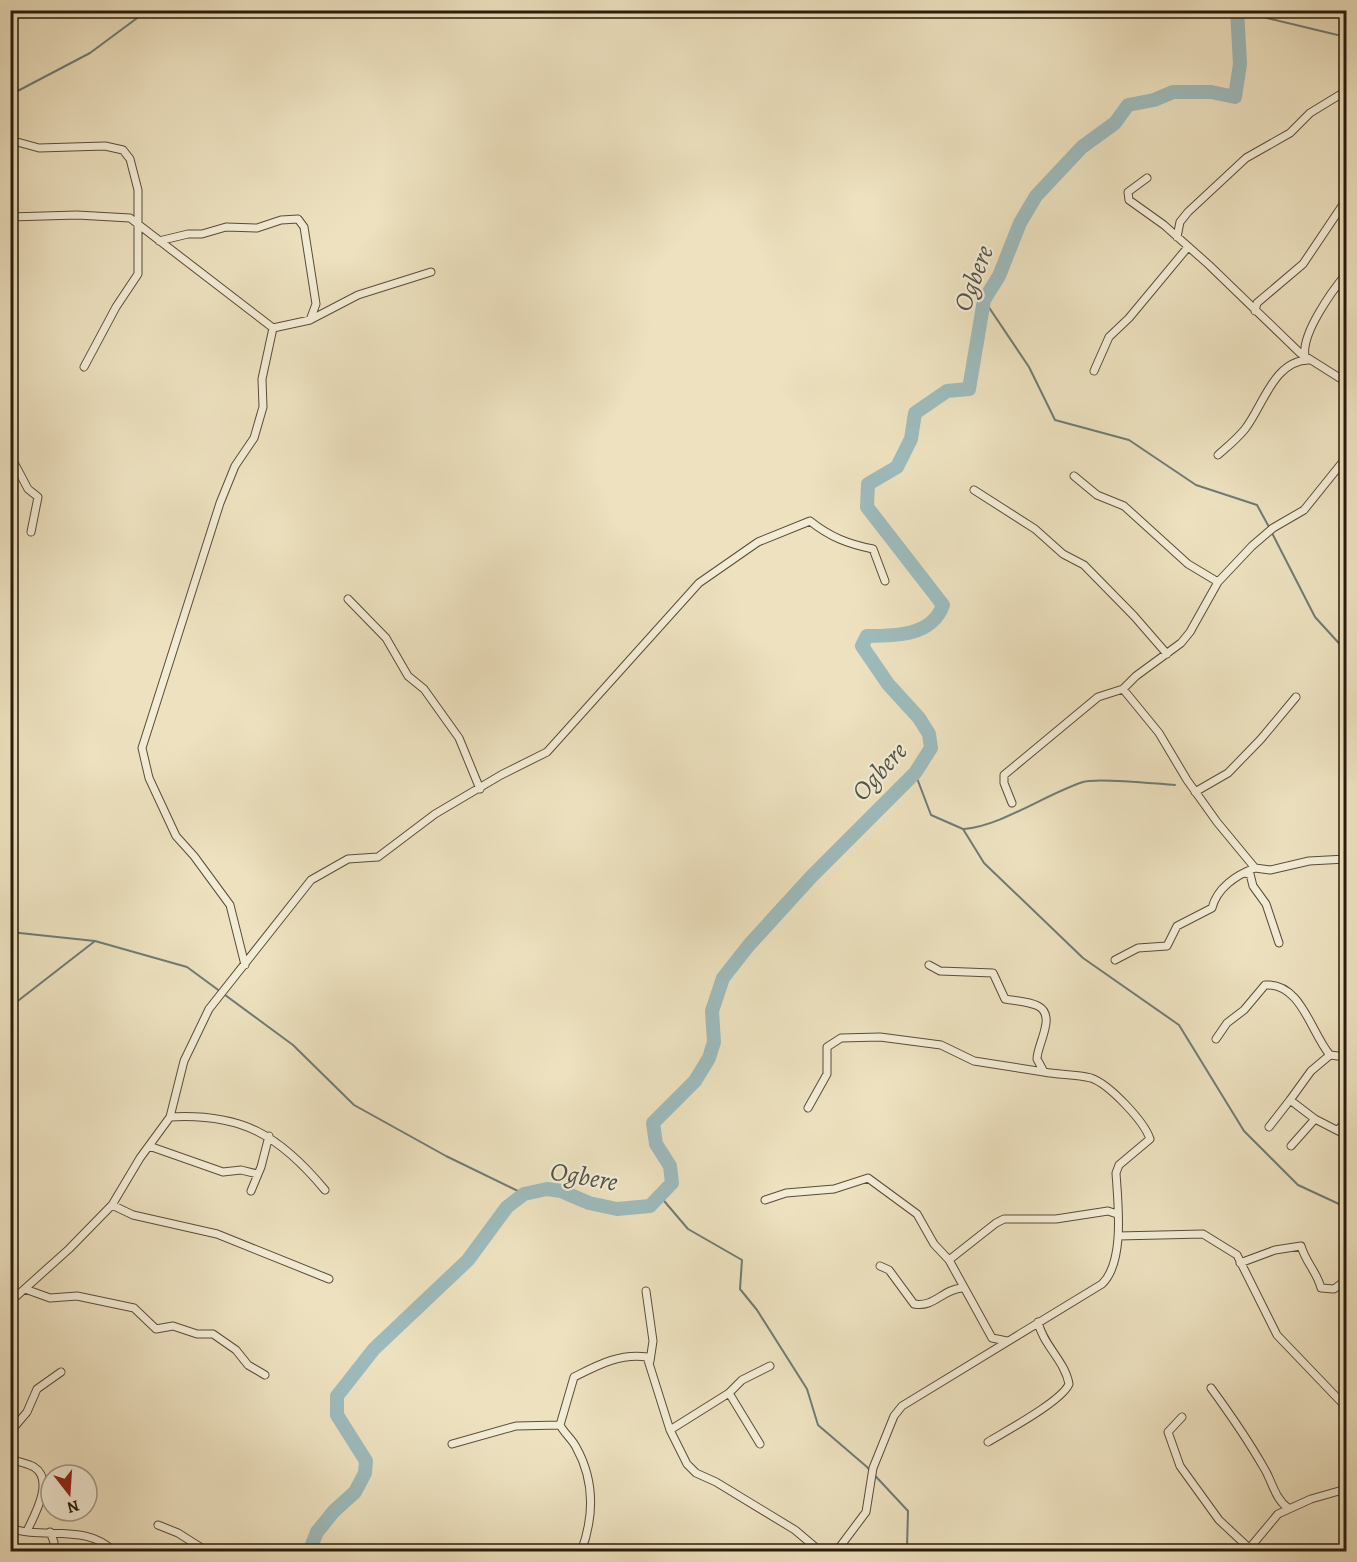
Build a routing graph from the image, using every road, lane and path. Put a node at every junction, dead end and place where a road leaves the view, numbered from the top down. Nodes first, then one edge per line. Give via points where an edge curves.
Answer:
1 (1347, 91) edge
2 (10, 140) edge
3 (1147, 178) dead end
4 (1347, 200) edge
5 (10, 217) edge
6 (137, 224) junction
7 (1177, 237) junction
8 (159, 241) junction
9 (1188, 247) junction
10 (431, 272) dead end
11 (1347, 274) edge
12 (1255, 311) junction
13 (309, 320) junction
14 (273, 328) junction
15 (1307, 358) junction
16 (84, 367) dead end
17 (1094, 371) dead end
18 (1347, 381) edge
19 (10, 455) edge
20 (1218, 455) dead end
21 (1346, 460) edge
22 (1074, 476) dead end
23 (974, 490) dead end
24 (31, 532) dead end
25 (885, 581) dead end
26 (1218, 582) junction
27 (348, 598) dead end
28 (1167, 654) junction
29 (1123, 689) junction
30 (1296, 697) dead end
31 (480, 789) junction
32 (1195, 792) junction
33 (1012, 803) dead end
34 (1347, 859) edge
35 (1255, 868) junction
36 (1242, 873) junction
37 (1279, 943) dead end
38 (1115, 960) dead end
39 (244, 965) junction
40 (929, 965) dead end
41 (1216, 1039) dead end
42 (1330, 1055) junction
43 (1347, 1057) edge
44 (1044, 1072) junction
45 (1290, 1100) junction
46 (808, 1108) dead end
47 (170, 1117) junction
48 (1315, 1119) junction
49 (1347, 1121) edge
50 (1269, 1127) dead end
51 (1338, 1130) junction
52 (1347, 1135) edge
53 (269, 1136) junction
54 (150, 1146) junction
55 (1291, 1146) dead end
56 (257, 1174) junction
57 (325, 1190) dead end
58 (251, 1191) dead end
59 (765, 1200) dead end
60 (112, 1205) junction
61 (1117, 1214) junction
62 (1118, 1236) junction
63 (949, 1260) junction
64 (1240, 1263) junction
65 (880, 1266) dead end
66 (329, 1279) dead end
67 (1347, 1281) edge
68 (962, 1288) junction
69 (25, 1289) junction
70 (646, 1291) dead end
71 (12, 1298) edge
72 (1038, 1322) junction
73 (1007, 1341) junction
74 (650, 1361) junction
75 (770, 1366) dead end
76 (62, 1372) dead end
77 (265, 1375) dead end
78 (1211, 1388) dead end
79 (729, 1393) junction
80 (1347, 1407) edge
81 (1182, 1417) dead end
82 (560, 1425) junction
83 (670, 1430) junction
84 (10, 1432) edge
85 (988, 1442) dead end
86 (452, 1444) dead end
87 (760, 1444) dead end
88 (10, 1460) edge
89 (1347, 1489) edge
90 (1288, 1508) junction
91 (158, 1525) dead end
92 (10, 1528) edge
93 (27, 1531) junction
94 (50, 1532) junction
95 (1248, 1550) edge
96 (52, 1551) edge
97 (114, 1551) edge
98 (208, 1551) edge
99 (581, 1551) edge
100 (821, 1551) edge
101 (836, 1551) edge

1 - 7 street via 1310,114 1290,133 1246,158 1188,212 1180,222
2 - 6 street via 39,148 105,146 123,150 130,159 138,190
3 - 7 street via 1128,192 1129,200
4 - 12 street via 1303,264 1257,303
5 - 6 street via 77,215 130,218
6 - 8 street
6 - 16 street via 138,274
7 - 9 street
8 - 13 street via 225,227 257,228 298,219 304,226 316,304
8 - 14 street
9 - 12 street
9 - 17 street via 1130,318 1109,337
10 - 13 street via 358,295
11 - 15 street via 1329,295 1304,341
12 - 15 street
13 - 14 street
14 - 39 street via 262,379 263,407 254,438 235,466 220,503 142,748 150,778 176,836 230,905
15 - 18 street
15 - 20 street via 1291,364 1276,379 1244,430
19 - 24 street via 28,489 38,497
21 - 26 street via 1304,510 1270,530
22 - 26 street via 1097,495 1124,506 1188,564
23 - 28 street via 1084,565
25 - 31 street via 873,549 846,544 810,521 758,542 699,584 547,752
26 - 28 street via 1190,632
27 - 31 street via 386,638 408,676 424,689 459,738
28 - 29 street
29 - 32 street via 1159,733
29 - 33 street via 1098,697 1051,739 1012,766 1004,775
30 - 32 street via 1228,773
31 - 39 street via 435,814 378,856 348,859 310,880
32 - 35 street
34 - 35 street via 1309,861 1270,870
35 - 36 street
36 - 37 street via 1250,874 1266,904
36 - 38 street via 1214,899 1212,908 1177,926 1167,946 1138,948
39 - 47 street via 197,1031 184,1061
40 - 44 street via 940,971 993,973 1005,999 1042,1009 1046,1021 1037,1059
41 - 42 street via 1265,986 1276,984 1285,989 1312,1022
42 - 43 street
42 - 45 street via 1311,1071
44 - 46 street via 974,1061 941,1045 880,1037 841,1038 827,1047 827,1074
44 - 61 street via 1102,1084 1117,1095 1149,1135 1148,1142 1119,1165
45 - 48 street
45 - 50 street
47 - 53 street via 211,1118
47 - 54 street
48 - 51 street
48 - 55 street
49 - 51 street
51 - 52 street
53 - 56 street
53 - 57 street via 302,1163
54 - 56 street via 217,1171
54 - 60 street
56 - 58 street
59 - 63 street via 794,1192 834,1189 868,1178 916,1214
60 - 66 street via 133,1215 217,1234
60 - 69 street
61 - 62 street
61 - 63 street via 1108,1211 1056,1219 1004,1219
62 - 64 street via 1203,1234 1237,1255
62 - 72 street via 1110,1276
63 - 68 street
64 - 67 street via 1275,1250 1301,1246 1321,1288 1334,1289
64 - 80 street via 1277,1335
65 - 68 street via 889,1270 914,1304 927,1305
68 - 73 street via 992,1338
69 - 71 street
69 - 77 street via 50,1298 77,1296 134,1308 156,1329 173,1326 197,1334 213,1334
70 - 74 street via 653,1341
72 - 73 street
72 - 85 street via 1040,1332 1064,1369 1067,1390
73 - 101 street via 902,1406 894,1416 873,1468 866,1512
74 - 82 street via 647,1357 629,1355 574,1377
74 - 83 street
75 - 79 street via 742,1380
76 - 84 street via 37,1389 27,1412
78 - 90 street
79 - 83 street
79 - 87 street
81 - 95 street via 1168,1432 1176,1460 1219,1520
82 - 86 street via 516,1426
82 - 99 street via 576,1447 588,1476 590,1518
83 - 100 street via 687,1464 696,1473 795,1530
88 - 93 street via 33,1467 42,1480 42,1493
89 - 90 street
90 - 95 street via 1278,1514
91 - 98 street
92 - 93 street
93 - 94 street
94 - 96 street
94 - 97 street via 81,1535

